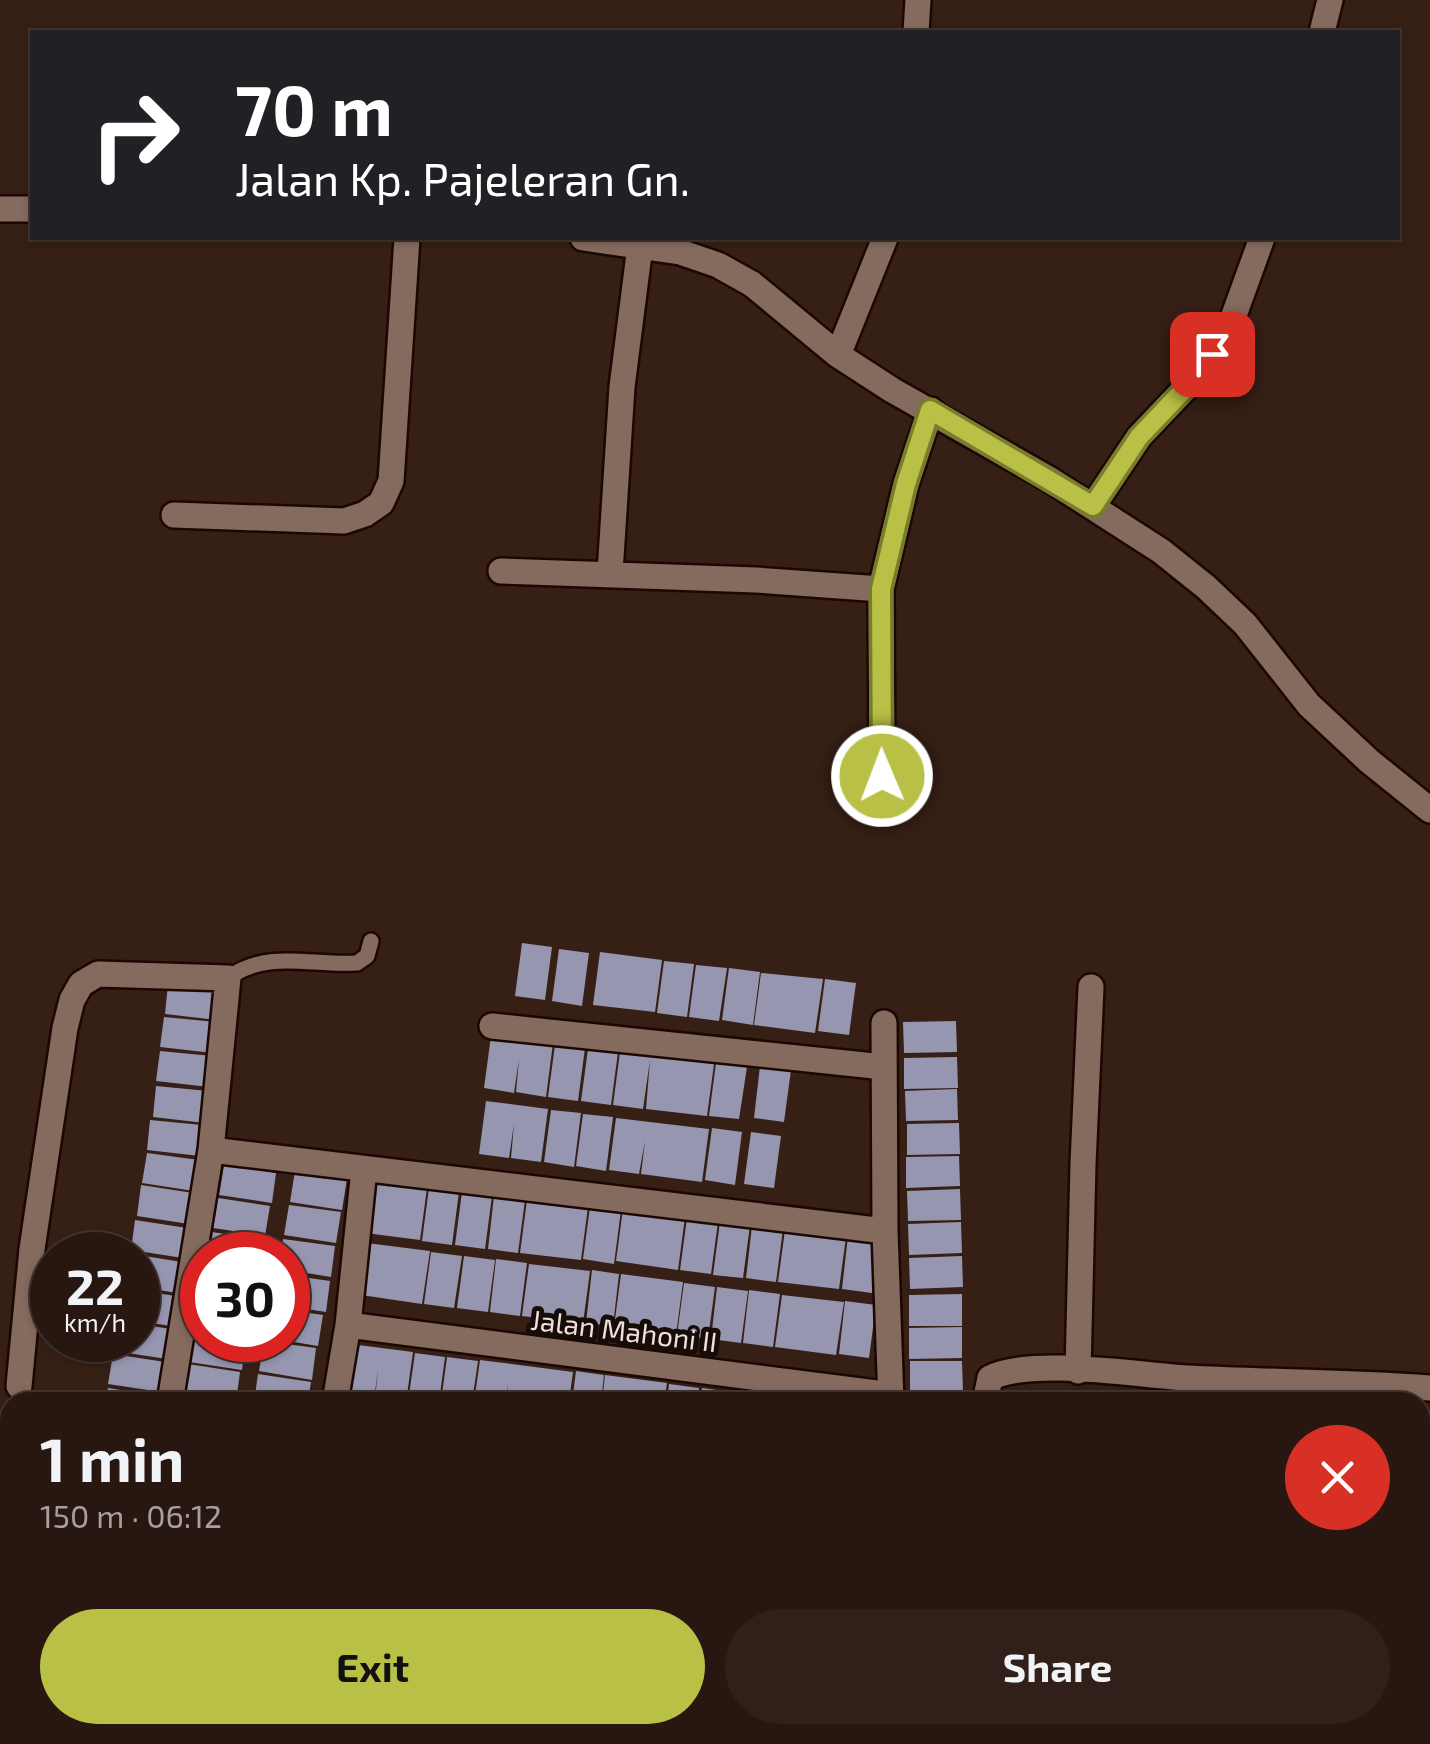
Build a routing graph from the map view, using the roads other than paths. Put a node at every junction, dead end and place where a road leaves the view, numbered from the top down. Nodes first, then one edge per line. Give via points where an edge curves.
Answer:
1 (918, 0) edge
2 (1330, 0) edge
3 (916, 30) edge
4 (1322, 30) edge
5 (0, 209) edge
6 (30, 209) edge
7 (407, 240) edge
8 (596, 240) edge
9 (884, 240) edge
10 (1261, 240) edge
11 (640, 246) junction
12 (838, 355) junction
13 (930, 410) junction
14 (1093, 506) junction
15 (174, 516) dead end
16 (502, 571) dead end
17 (610, 573) junction
18 (881, 589) junction
19 (882, 776) dead end
20 (1430, 810) edge
21 (370, 941) dead end
22 (228, 978) junction
23 (1091, 987) dead end
24 (884, 1023) dead end
25 (492, 1026) dead end
26 (884, 1067) junction
27 (211, 1150) junction
28 (364, 1169) junction
29 (885, 1231) junction
30 (348, 1325) junction
31 (1078, 1371) junction
32 (19, 1386) dead end
33 (1430, 1388) edge
34 (172, 1392) edge
35 (338, 1392) edge
36 (841, 1392) edge
37 (892, 1392) edge
38 (987, 1392) edge

1 - 3 street
2 - 4 street
5 - 6 street
7 - 15 street via 397,424 391,481 381,502 344,521
8 - 11 street
9 - 12 street
10 - 14 street via 1229,328 1194,379 1139,437
11 - 12 street via 718,264
11 - 17 street
12 - 13 street
13 - 14 street
13 - 18 street
14 - 20 street via 1206,587 1245,624 1308,706
16 - 17 street
17 - 18 street
18 - 19 street
21 - 22 lane via 367,956 357,963 263,960
22 - 27 street
22 - 32 street via 98,974 72,1000 54,1086
23 - 31 street
24 - 26 street
25 - 26 street
26 - 29 street
27 - 28 street
27 - 34 street
28 - 29 street
28 - 30 street
29 - 37 street
30 - 35 street
30 - 36 street, Jalan Mahoni II
31 - 33 street
31 - 38 street via 1006,1370 990,1378

